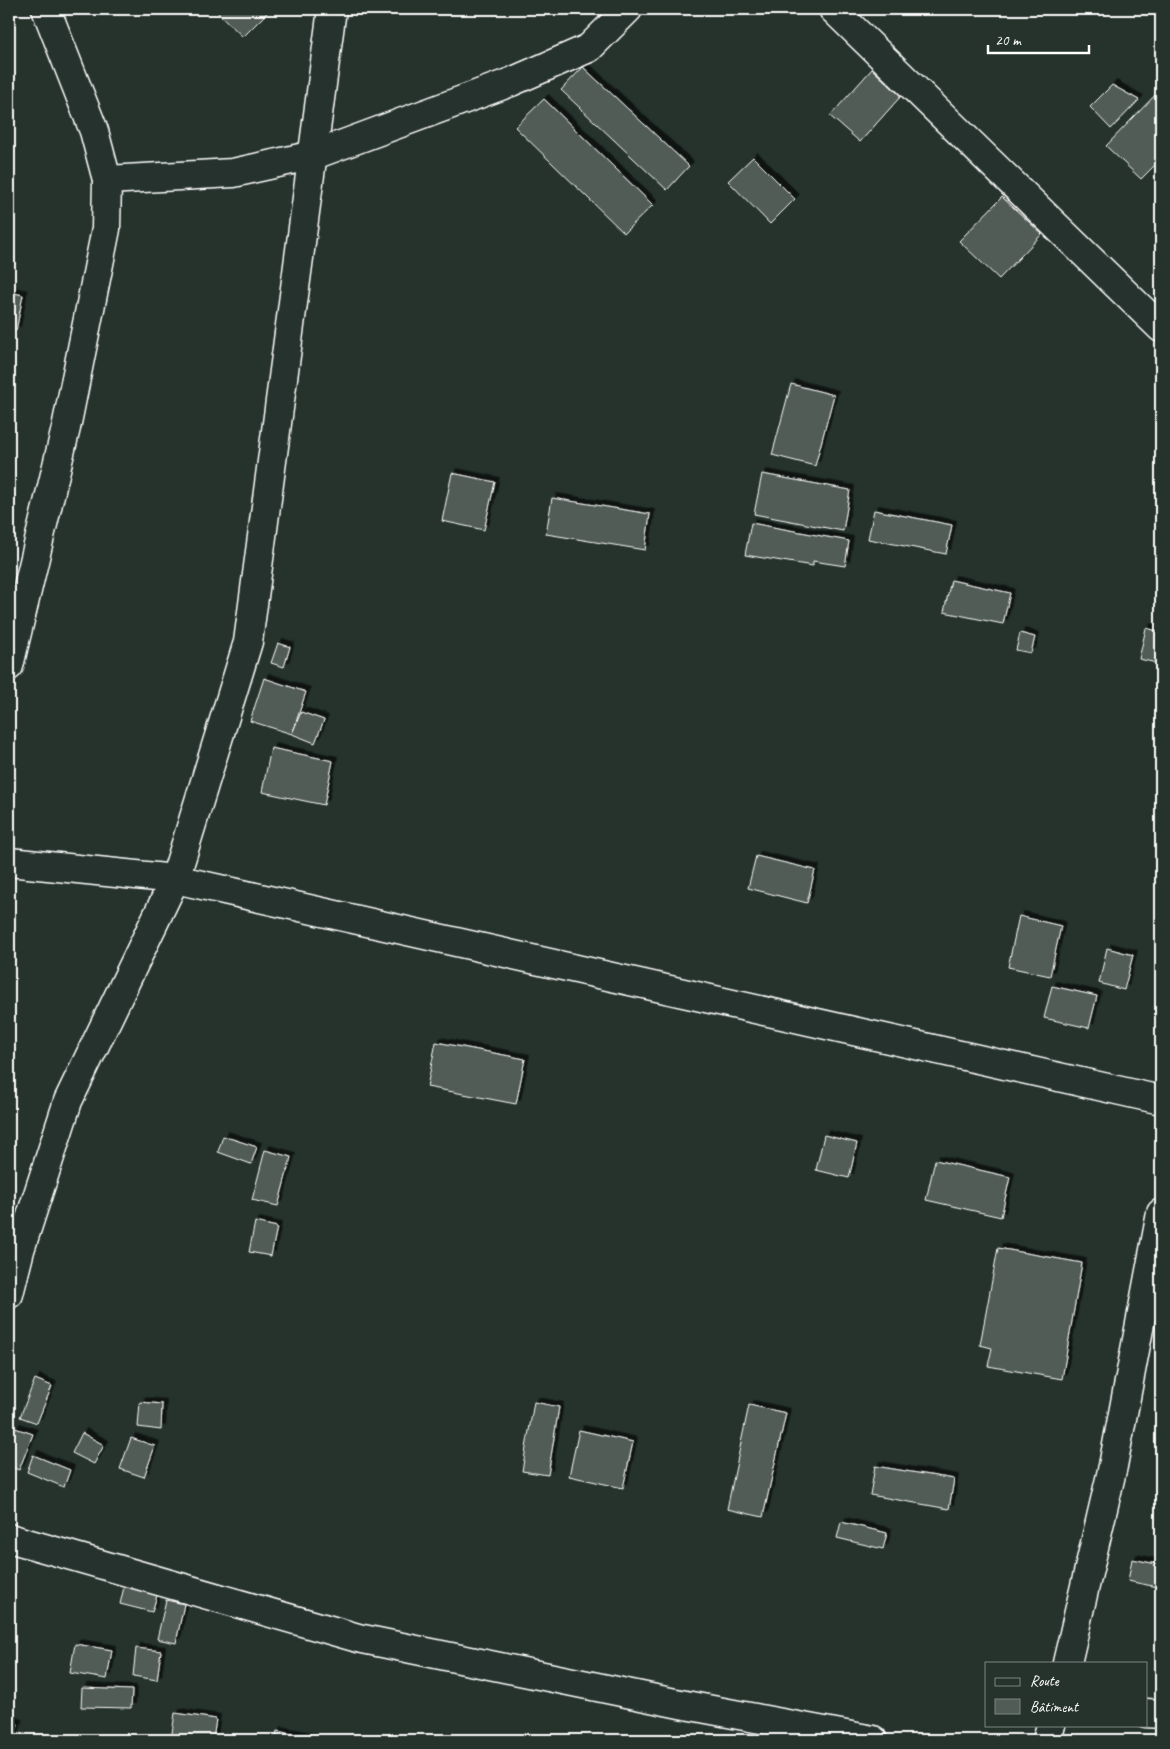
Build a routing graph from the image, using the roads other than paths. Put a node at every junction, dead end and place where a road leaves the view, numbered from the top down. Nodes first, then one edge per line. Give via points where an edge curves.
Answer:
1 (46, 9) edge
2 (332, 9) edge
3 (628, 9) edge
4 (833, 9) edge
5 (314, 155) junction
6 (107, 180) junction
7 (1161, 328) edge
8 (9, 666) edge
9 (9, 862) edge
10 (175, 880) junction
11 (1161, 1100) edge
12 (1161, 1213) edge
13 (9, 1294) edge
14 (9, 1538) edge
15 (1067, 1662) edge
16 (1148, 1713) edge
17 (1161, 1714) edge
18 (1051, 1726) edge
19 (873, 1740) edge
20 (1047, 1740) edge

1 - 6 street via 94,131
2 - 5 street
3 - 5 street via 589,48 511,82
4 - 7 street
5 - 6 street via 233,173
5 - 10 street via 248,642
6 - 8 street via 106,230 66,428
9 - 10 street
10 - 11 street
10 - 13 street via 68,1101
12 - 15 street via 1113,1466
14 - 19 street via 358,1638
16 - 17 street
18 - 20 street

